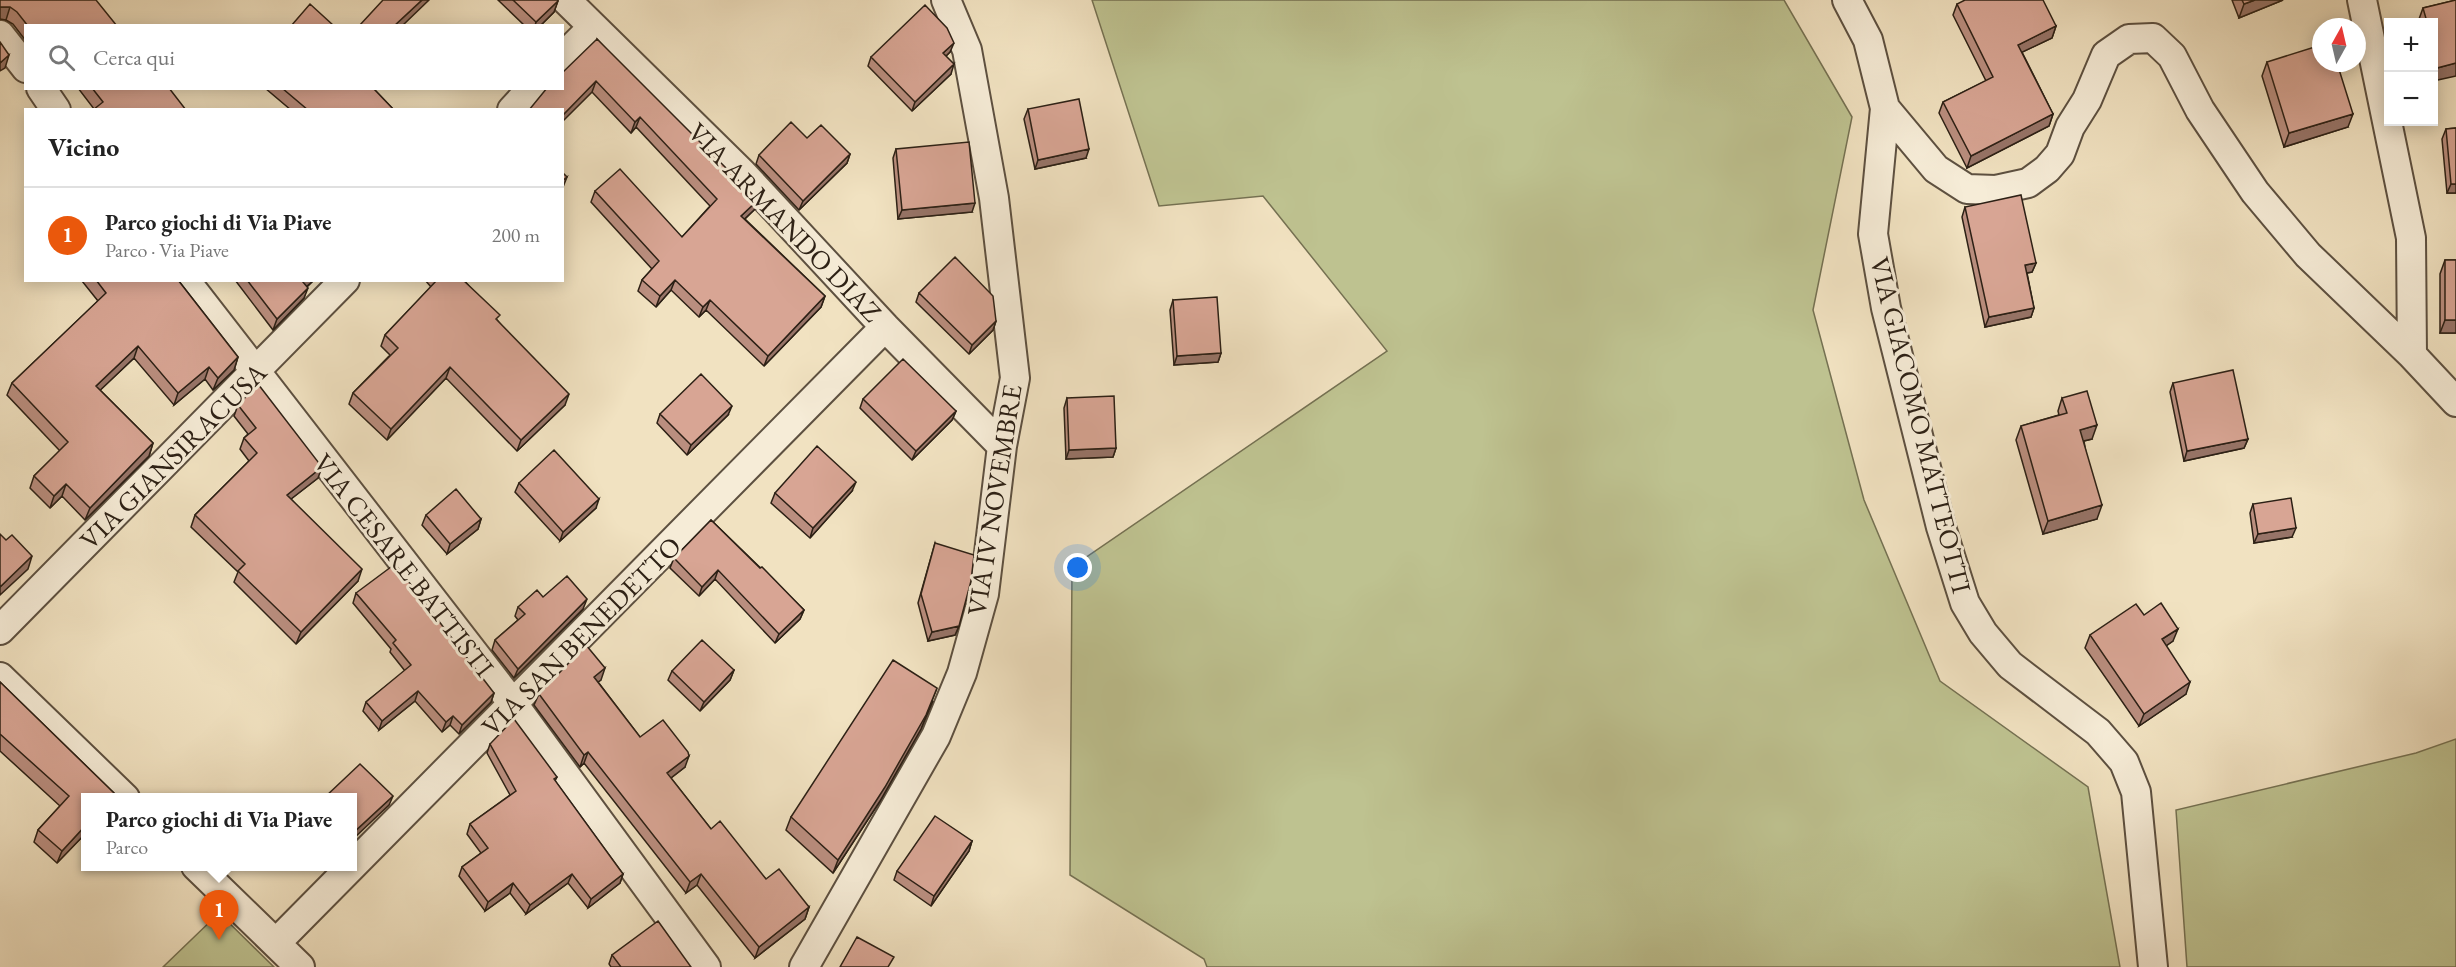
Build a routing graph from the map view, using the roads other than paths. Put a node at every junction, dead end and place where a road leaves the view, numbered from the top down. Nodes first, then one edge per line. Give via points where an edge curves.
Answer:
1 (566, 0) edge
2 (945, 0) edge
3 (1847, 0) edge
4 (2362, 0) edge
5 (593, 27) junction
6 (0, 35) edge
7 (564, 56) edge
8 (24, 66) edge
9 (41, 90) edge
10 (530, 90) edge
11 (55, 108) edge
12 (514, 108) edge
13 (1885, 108) junction
14 (187, 282) edge
15 (343, 282) edge
16 (885, 327) junction
17 (2412, 355) junction
18 (255, 373) junction
19 (2456, 402) edge
20 (1002, 446) junction
21 (0, 630) edge
22 (0, 677) edge
23 (513, 705) junction
24 (120, 793) edge
25 (357, 862) edge
26 (200, 871) edge
27 (348, 871) edge
28 (276, 943) junction
29 (300, 967) edge
30 (706, 967) edge
31 (804, 967) edge
32 (2153, 967) edge

1 - 5 street, VIA ARMANDO DIAZ
2 - 20 street, VIA IV NOVEMBRE via 967,50 994,198 1015,378
3 - 13 street, VIA GIACOMO MATTEOTTI via 1868,40
4 - 17 street via 2411,238
5 - 7 street
5 - 16 street, VIA ARMANDO DIAZ via 742,173
6 - 8 street
9 - 11 street
10 - 12 street
13 - 17 street via 1936,169 1967,189 1996,190 2028,183 2060,154 2106,55 2129,39 2152,38 2172,56 2200,110 2255,192 2308,255
13 - 32 street, VIA GIACOMO MATTEOTTI via 1873,234 1886,308 1941,527 1965,603 1983,633 2010,665 2098,732 2124,762 2136,792
14 - 18 street, VIA CESARE BATTISTI
15 - 18 street, VIA GIANSIRACUSA
16 - 20 street, VIA ARMANDO DIAZ
16 - 23 street, VIA SAN BENEDETTO
17 - 19 street
18 - 21 street, VIA GIANSIRACUSA
18 - 23 street, VIA CESARE BATTISTI
20 - 31 street, VIA IV NOVEMBRE via 984,594 962,673 936,736
22 - 24 street
23 - 25 street, VIA SAN BENEDETTO
23 - 30 street, VIA CESARE BATTISTI
26 - 28 street
27 - 28 street, VIA SAN BENEDETTO
28 - 29 street

